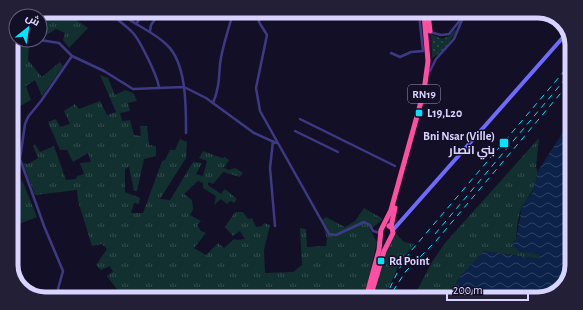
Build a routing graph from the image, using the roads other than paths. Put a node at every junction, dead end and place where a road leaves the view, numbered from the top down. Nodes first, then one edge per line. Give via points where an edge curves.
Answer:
1 (116, 18) edge
2 (127, 18) edge
3 (140, 18) edge
4 (156, 18) edge
5 (232, 18) edge
6 (259, 18) edge
7 (421, 18) edge
8 (425, 18) edge
9 (428, 18) edge
10 (462, 20) joint
11 (429, 22) junction
12 (136, 24) junction
13 (150, 32) junction
14 (428, 33) junction
15 (436, 33) junction
16 (564, 37) edge
17 (425, 40) junction
18 (48, 41) edge
19 (391, 53) dead end
20 (72, 56) junction
21 (432, 60) junction
22 (184, 87) junction
23 (159, 88) junction
24 (213, 103) junction
25 (300, 119) dead end
26 (295, 131) dead end
27 (186, 133) dead end
28 (273, 140) junction
29 (338, 152) dead end
30 (20, 159) joint
31 (395, 166) dead end
32 (275, 226) dead end
33 (383, 227) junction
34 (392, 228) junction
35 (381, 233) junction
36 (391, 236) junction
37 (60, 292) edge
38 (368, 292) edge
39 (372, 292) edge

1 - 23 street via 129,28 138,40 157,77
2 - 12 street
3 - 12 street
4 - 13 street
5 - 24 street
6 - 28 street via 267,35 256,88 260,112
7 - 17 street
8 - 14 highway, RN19
9 - 11 highway, RN19
10 - 15 street via 449,34 444,36
10 - 21 street via 450,44
11 - 14 highway, RN19
11 - 15 street
12 - 13 street
13 - 22 street via 168,45 174,55
14 - 15 street
14 - 17 highway, RN19
14 - 21 highway, RN19
16 - 34 street
17 - 19 street via 422,52 411,52 400,57
17 - 21 highway, RN19
18 - 20 street via 59,43
20 - 23 street via 104,71 133,89
20 - 30 street via 24,124
21 - 33 highway, RN19 via 391,210
21 - 34 highway, RN19 via 426,95
22 - 23 street
22 - 24 street
22 - 27 street
24 - 28 street via 254,133
25 - 31 street
26 - 29 street
28 - 32 street via 270,168
28 - 35 street via 328,234 338,235 364,222 374,232
30 - 37 street via 63,271
33 - 34 highway via 388,225
33 - 35 highway, RN19
34 - 36 highway, RN19
35 - 36 highway via 386,238
35 - 38 highway, RN19
36 - 39 highway, RN19

